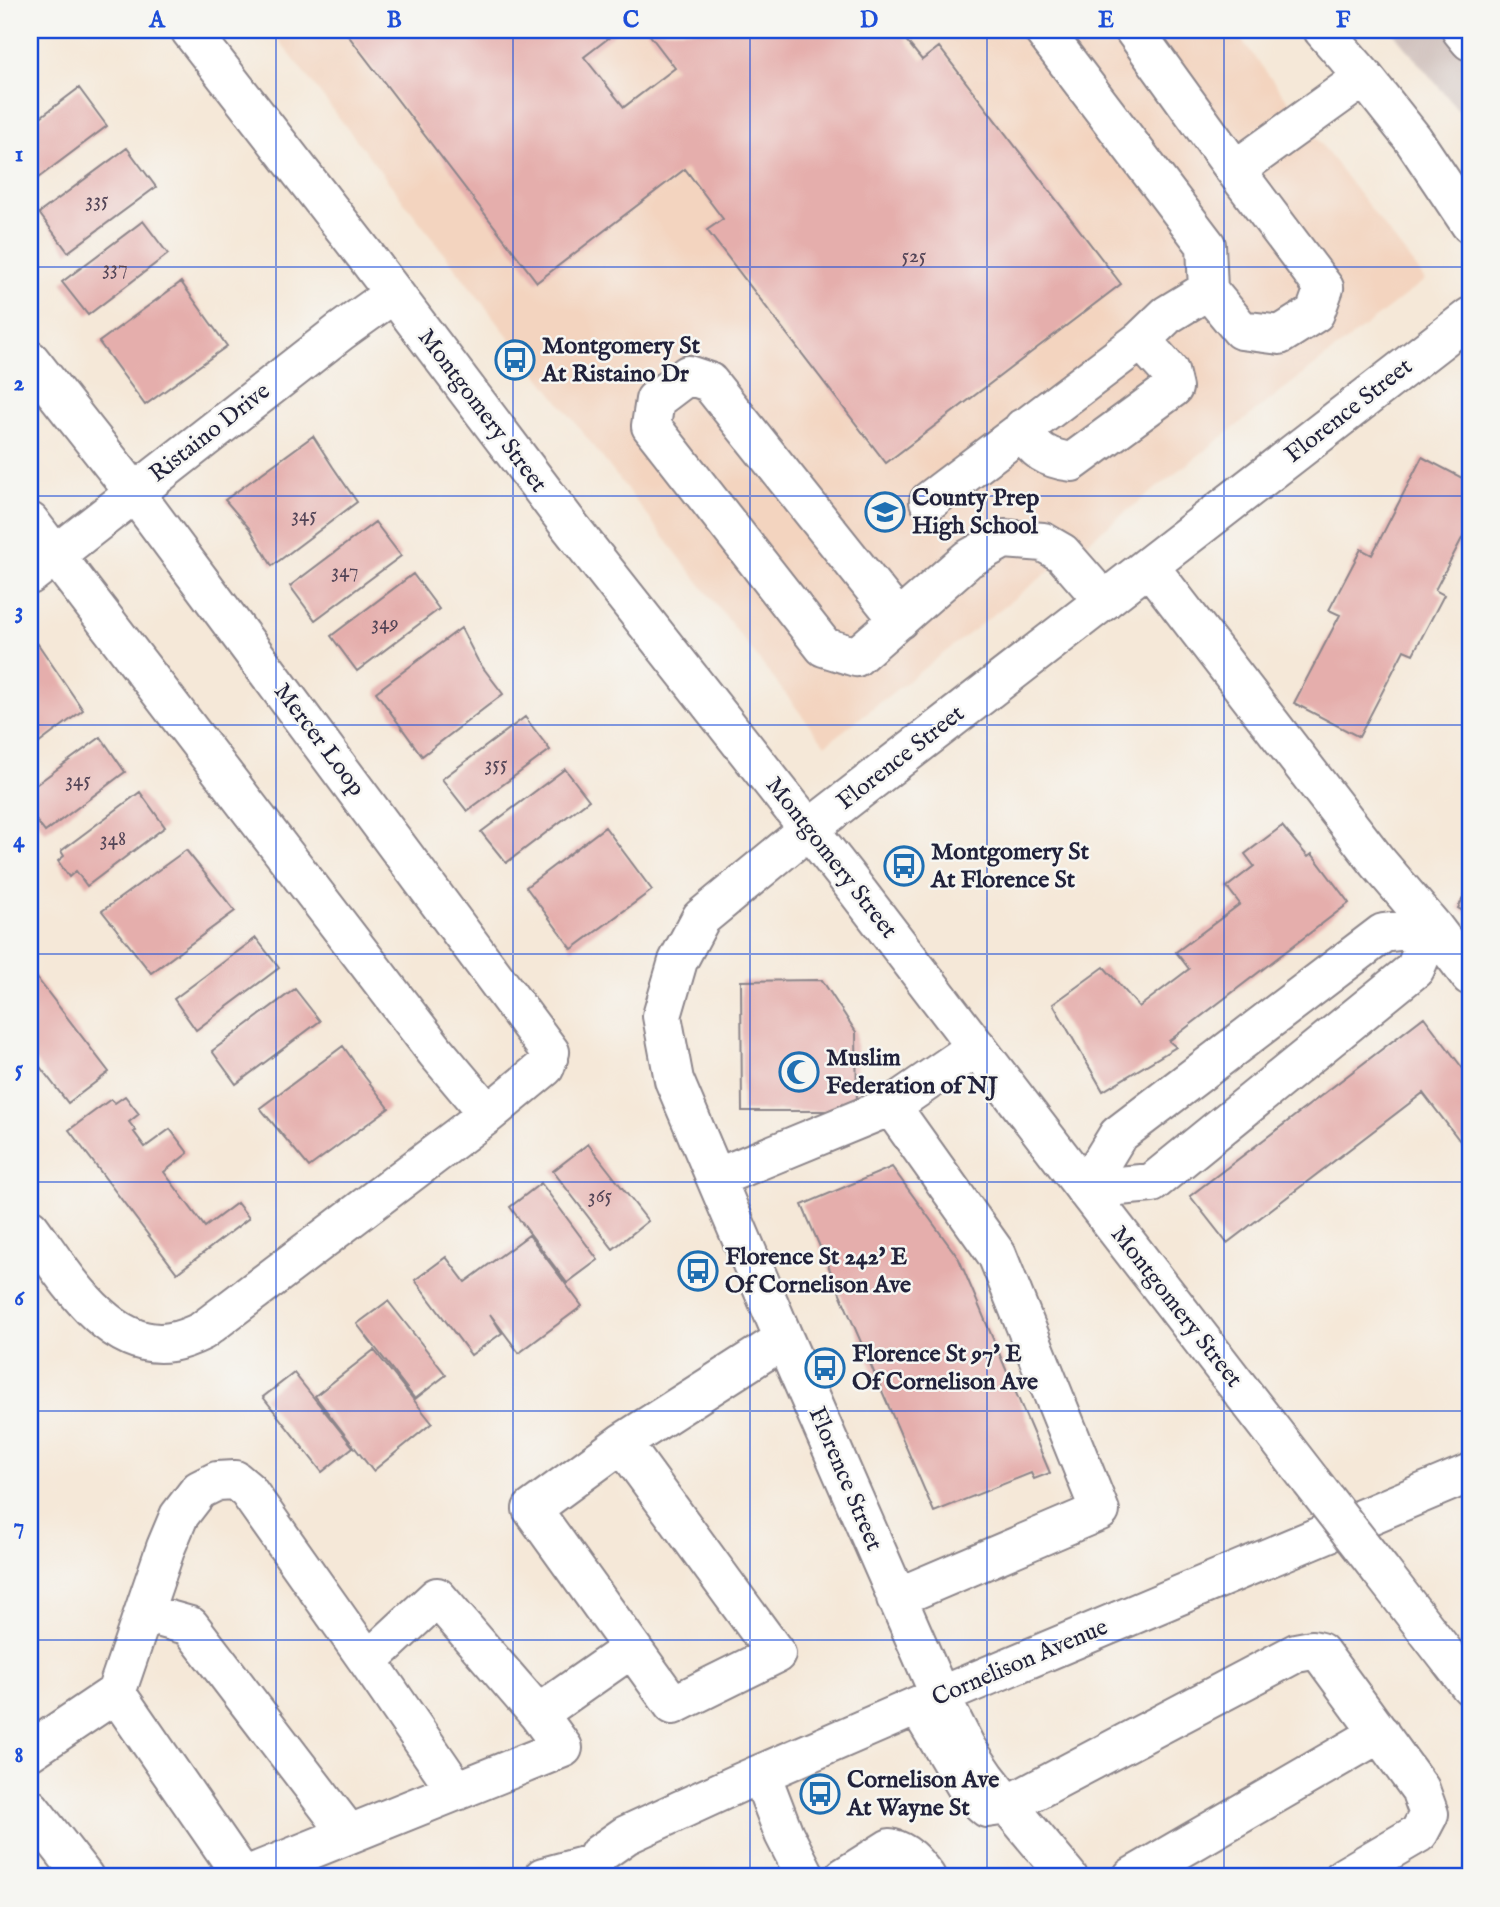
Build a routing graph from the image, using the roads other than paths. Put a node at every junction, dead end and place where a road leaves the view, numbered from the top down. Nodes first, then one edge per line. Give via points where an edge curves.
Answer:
1 (190, 30) edge
2 (1043, 30) edge
3 (1134, 30) edge
4 (1323, 30) edge
5 (1461, 30) edge
6 (1470, 41) edge
7 (1364, 77) junction
8 (1235, 170) junction
9 (1470, 224) edge
10 (1208, 290) junction
11 (393, 295) junction
12 (1470, 317) edge
13 (1141, 340) junction
14 (30, 360) edge
15 (1023, 428) junction
16 (135, 492) junction
17 (929, 500) dead end
18 (30, 522) edge
19 (43, 565) edge
20 (1149, 566) junction
21 (1104, 601) junction
22 (899, 620) junction
23 (809, 830) junction
24 (1433, 928) junction
25 (1470, 976) edge
26 (977, 1047) junction
27 (891, 1106) junction
28 (488, 1114) junction
29 (716, 1178) junction
30 (1084, 1189) junction
31 (30, 1228) edge
32 (784, 1339) junction
33 (622, 1443) junction
34 (1470, 1473) edge
35 (897, 1598) junction
36 (144, 1613) junction
37 (632, 1648) junction
38 (368, 1661) junction
39 (1470, 1686) edge
40 (116, 1693) junction
41 (929, 1701) junction
42 (538, 1714) junction
43 (1380, 1733) junction
44 (30, 1751) edge
45 (749, 1779) junction
46 (457, 1791) junction
47 (1008, 1805) junction
48 (30, 1808) edge
49 (349, 1835) junction
50 (591, 1870) edge
51 (84, 1877) edge
52 (243, 1877) edge
53 (543, 1877) edge
54 (777, 1877) edge
55 (806, 1877) edge
56 (844, 1877) edge
57 (926, 1877) edge
58 (1068, 1877) edge
59 (1132, 1877) edge
60 (1344, 1877) edge

1 - 11 street, Montgomery Street
2 - 10 street via 1206,245
3 - 8 street
4 - 7 street
5 - 6 street
7 - 8 street
7 - 9 street
8 - 10 street via 1324,288 1315,313 1280,335 1241,330
10 - 13 street via 1167,315
11 - 16 street, Ristaino Drive
11 - 23 street, Montgomery Street
12 - 20 street, Florence Street
13 - 15 street
13 - 15 street via 1169,371 1173,387 1072,462 1051,459 1028,440
14 - 16 street, Mercer Loop
15 - 17 street
16 - 19 street, Ristaino Drive
16 - 28 street, Mercer Loop via 550,1052 545,1067
18 - 19 street
19 - 28 street
20 - 21 street, Florence Street
20 - 24 street
21 - 22 street via 1062,553 1043,542 1004,539 968,559
21 - 23 street, Florence Street
22 - 22 street via 709,382 688,375 655,400 651,426 824,647 856,657
23 - 26 street, Montgomery Street
23 - 29 street, Florence Street via 701,918 678,961 662,1016 674,1080
24 - 25 street
24 - 30 street via 1383,933 1118,1135
24 - 30 street via 1415,969 1152,1183
26 - 27 street
26 - 30 street, Montgomery Street
27 - 29 street
27 - 35 street via 997,1255 1100,1511
28 - 31 street, Mercer Loop via 202,1331 170,1343 130,1336 91,1309
29 - 32 street, Florence Street
30 - 39 street, Montgomery Street, bridge
32 - 33 street
32 - 35 street, Florence Street
33 - 37 street via 532,1509
33 - 37 street via 776,1654 673,1705
34 - 41 street, Cornelison Avenue
35 - 41 street, Florence Street
36 - 38 street via 179,1516 199,1490 217,1481 235,1480 248,1490
36 - 40 street
36 - 49 street via 190,1626
37 - 42 street
38 - 42 street via 437,1597
38 - 46 street
40 - 44 street
40 - 52 street
41 - 45 street, Cornelison Avenue
41 - 47 street, Florence Street
42 - 46 street via 563,1748
43 - 47 street via 1320,1652 1296,1653
43 - 59 street
43 - 60 street via 1420,1789 1429,1814 1419,1833
45 - 50 street, Cornelison Avenue via 625,1835 599,1854
45 - 54 street via 757,1836
45 - 55 street
46 - 49 street
47 - 58 street, Florence Street
48 - 51 street
49 - 52 street
50 - 53 street
56 - 57 street via 890,1848 901,1851

